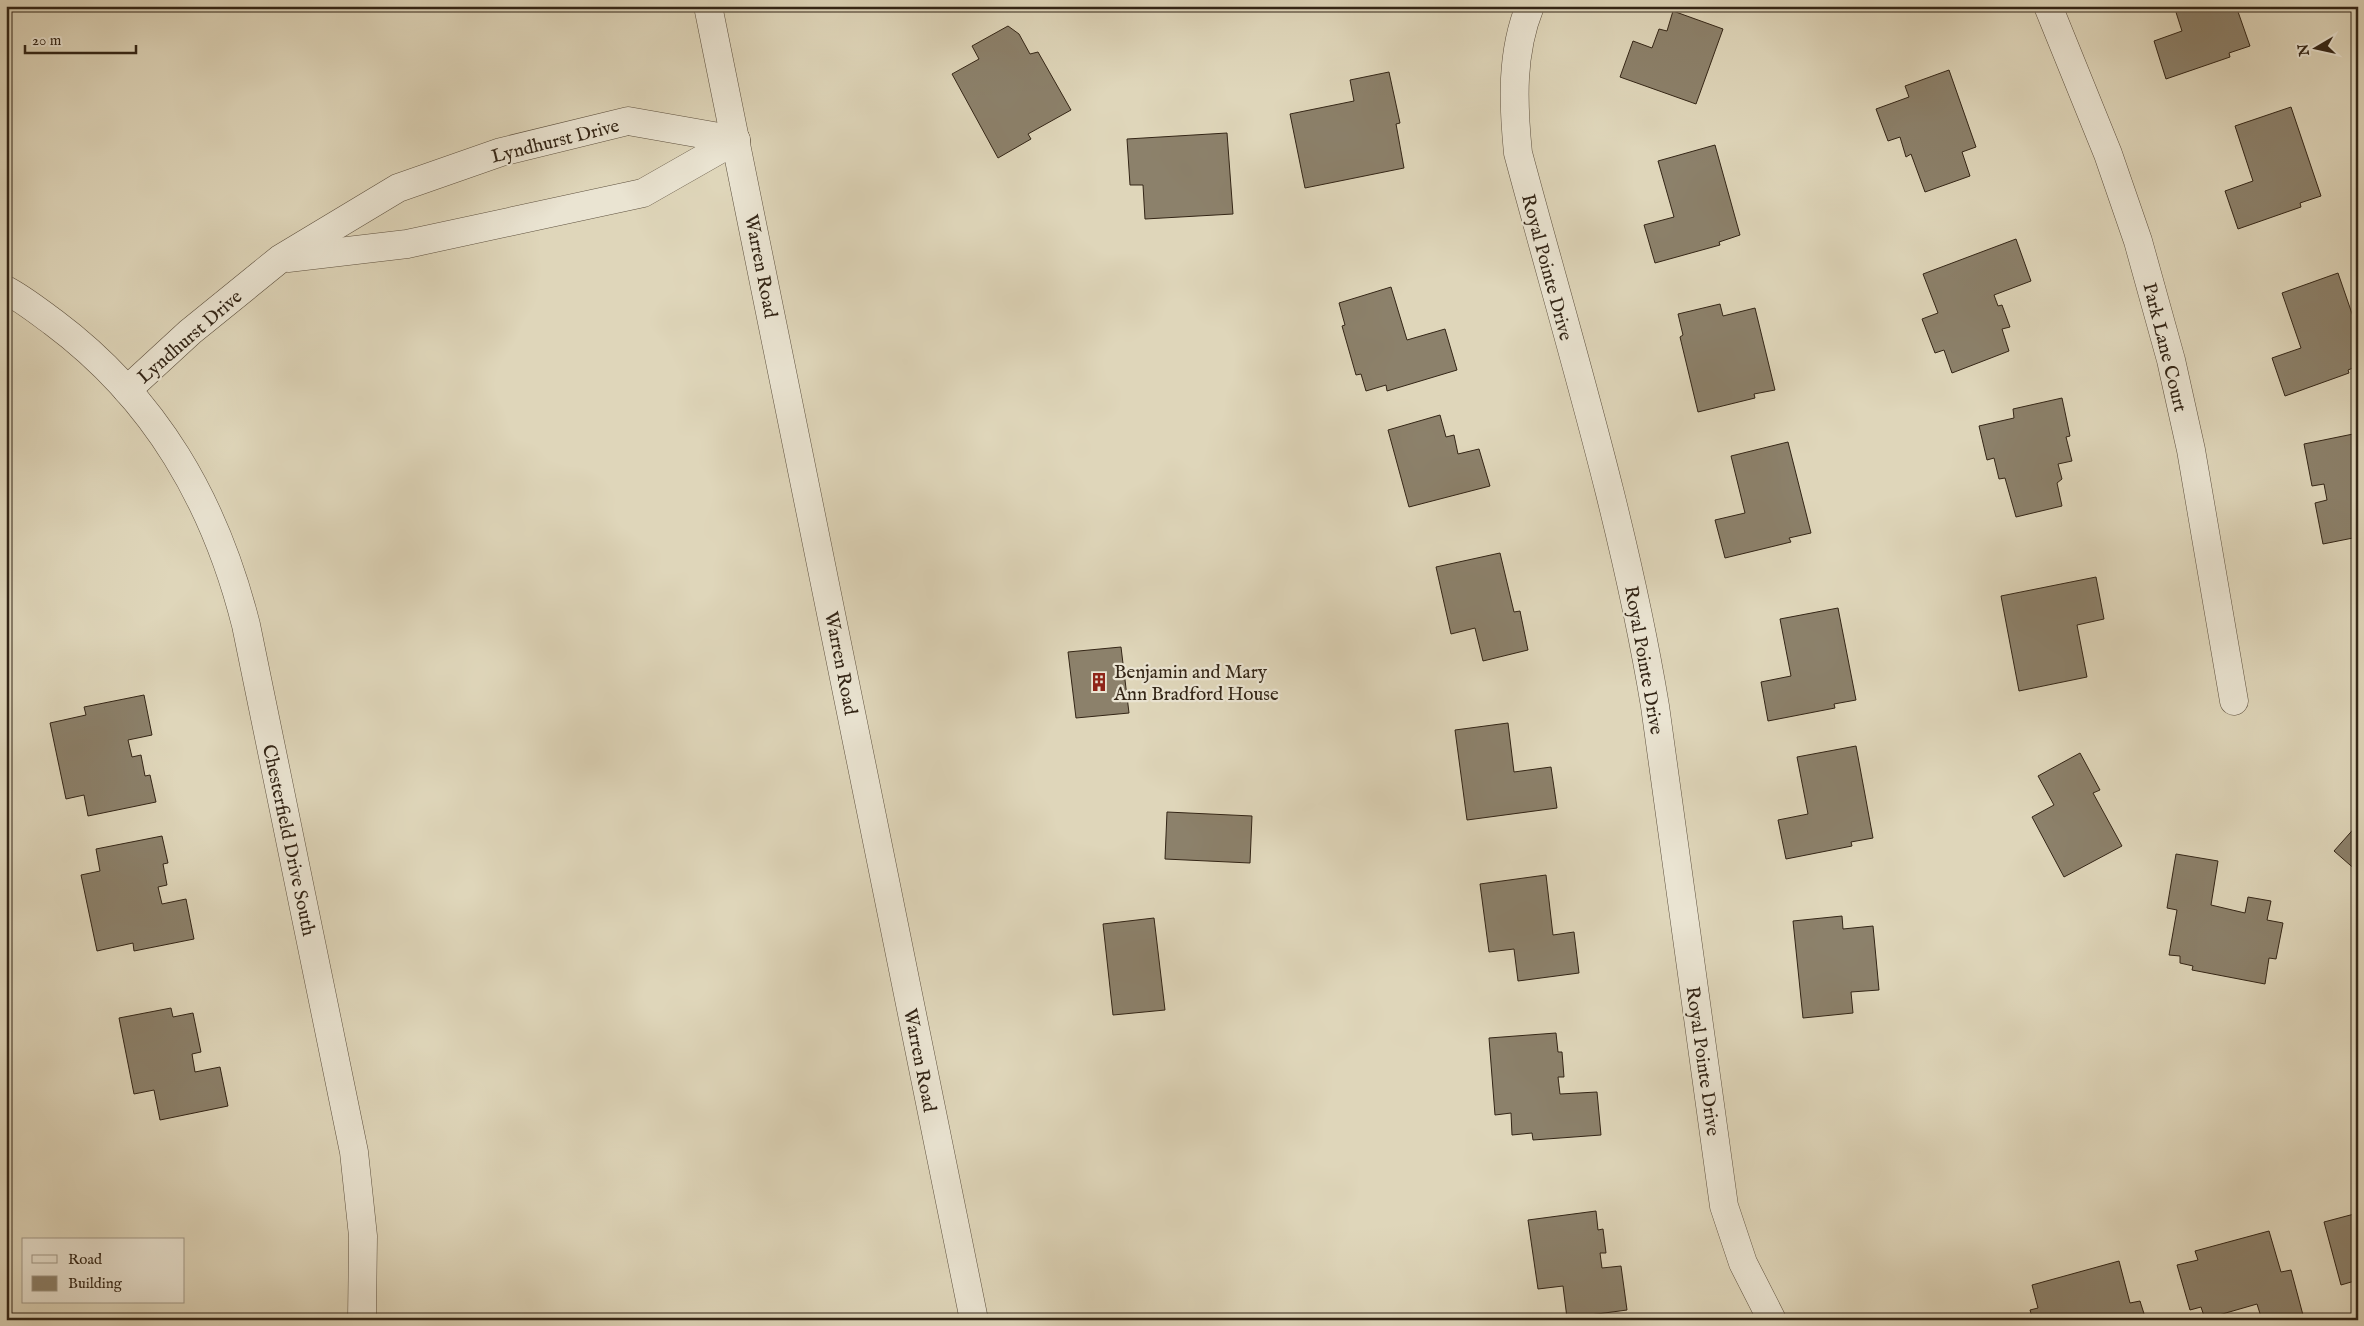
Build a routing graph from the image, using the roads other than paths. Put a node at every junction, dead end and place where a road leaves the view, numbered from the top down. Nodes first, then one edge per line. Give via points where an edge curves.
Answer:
1 (708, 6) edge
2 (1530, 6) edge
3 (2048, 6) edge
4 (736, 140) junction
5 (280, 259) junction
6 (6, 290) edge
7 (127, 390) junction
8 (2234, 701) dead end
9 (1770, 1319) edge
10 (362, 1320) edge
11 (974, 1320) edge

1 - 4 street, Warren Road
2 - 9 street, Royal Pointe Drive via 1516,62 1513,108 1518,153 1642,628 1724,1206 1743,1263
3 - 8 street, Park Lane Court via 2108,154 2138,241 2171,360 2191,450
4 - 5 street via 643,193 407,244
4 - 5 street, Lyndhurst Drive via 628,122 501,152 398,188
4 - 11 street, Warren Road
5 - 7 street, Lyndhurst Drive via 190,332
6 - 7 street, Lyndhurst Drive via 79,342
7 - 10 street, Chesterfield Drive South via 161,432 193,483 214,524 235,581 354,1152 363,1236

